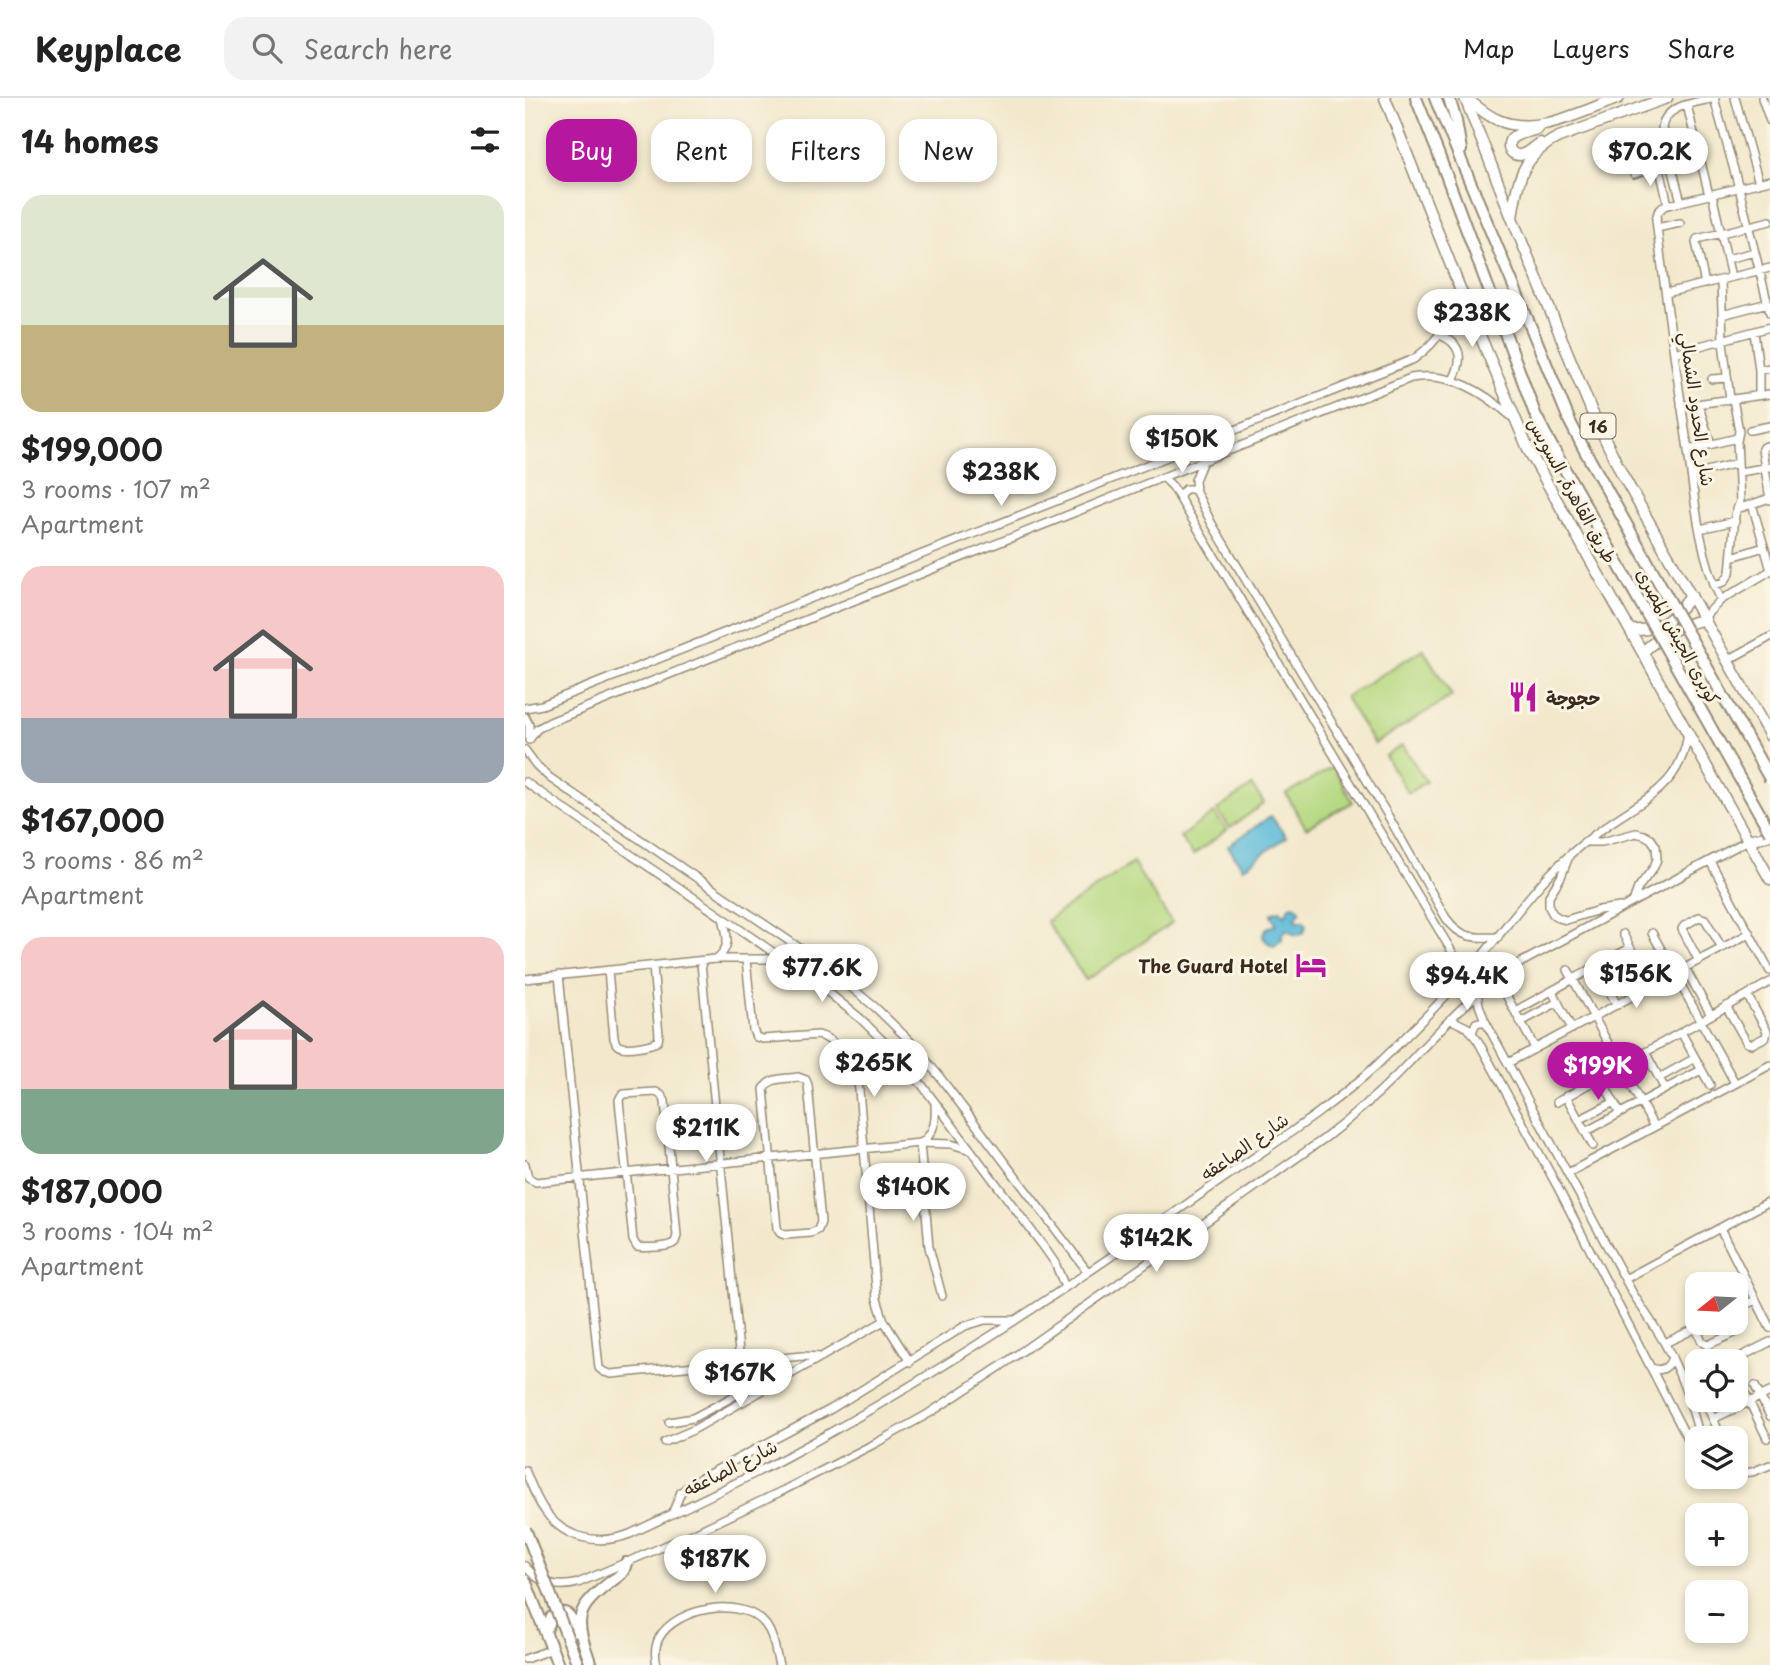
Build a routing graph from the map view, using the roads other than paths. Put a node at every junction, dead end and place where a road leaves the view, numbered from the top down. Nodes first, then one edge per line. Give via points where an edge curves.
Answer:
1 (1385, 98) edge
2 (1416, 98) edge
3 (1435, 98) edge
4 (1449, 98) edge
5 (1466, 98) edge
6 (1619, 98) edge
7 (1667, 98) edge
8 (1714, 98) edge
9 (1735, 98) edge
10 (1762, 98) edge
11 (1687, 105) junction
12 (1770, 121) edge
13 (1543, 125) junction
14 (1551, 140) junction
15 (1668, 151) junction
16 (1461, 159) junction
17 (1659, 164) junction
18 (1635, 174) dead end
19 (1770, 180) edge
20 (1759, 183) junction
21 (1739, 188) junction
22 (1711, 195) junction
23 (1681, 202) junction
24 (1668, 205) junction
25 (1512, 218) junction
26 (1770, 221) edge
27 (1680, 223) dead end
28 (1656, 224) junction
29 (1748, 226) junction
30 (1721, 233) junction
31 (1755, 252) junction
32 (1727, 259) junction
33 (1770, 268) edge
34 (1759, 271) junction
35 (1731, 277) junction
36 (1721, 280) junction
37 (1705, 284) junction
38 (1459, 286) junction
39 (1666, 293) junction
40 (1768, 300) edge
41 (1770, 313) edge
42 (1723, 315) junction
43 (1770, 327) edge
44 (1754, 332) junction
45 (1440, 334) junction
46 (1723, 340) junction
47 (1674, 353) junction
48 (1770, 368) edge
49 (1759, 370) junction
50 (1727, 378) junction
51 (1713, 379) dead end
52 (1453, 380) junction
53 (1770, 394) edge
54 (1759, 395) junction
55 (1731, 399) junction
56 (1698, 404) junction
57 (1681, 406) junction
58 (1515, 420) junction
59 (1770, 426) edge
60 (1751, 430) dead end
61 (1737, 438) junction
62 (1711, 444) junction
63 (1770, 445) edge
64 (1688, 450) junction
65 (1202, 463) junction
66 (1738, 463) junction
67 (1767, 467) edge
68 (1739, 472) junction
69 (1691, 475) junction
70 (1163, 477) junction
71 (1196, 492) junction
72 (1180, 499) junction
73 (1770, 499) edge
74 (1752, 504) junction
75 (1737, 509) junction
76 (1735, 521) junction
77 (1700, 529) junction
78 (1764, 547) junction
79 (1732, 557) junction
80 (1770, 569) edge
81 (1714, 585) junction
82 (1691, 595) junction
83 (1721, 600) junction
84 (1705, 618) junction
85 (1630, 629) junction
86 (1770, 637) edge
87 (1643, 652) junction
88 (1728, 660) junction
89 (525, 708) edge
90 (525, 717) edge
91 (1688, 733) junction
92 (1770, 736) edge
93 (529, 740) junction
94 (525, 749) edge
95 (1770, 779) edge
96 (525, 782) edge
97 (1770, 834) edge
98 (1748, 840) junction
99 (1584, 842) junction
100 (1569, 855) junction
101 (1710, 861) junction
102 (1770, 879) edge
103 (1630, 904) junction
104 (723, 918) junction
105 (1457, 931) junction
106 (1652, 933) dead end
107 (1750, 933) junction
108 (1623, 934) dead end
109 (1498, 937) junction
110 (1446, 944) junction
111 (1630, 948) junction
112 (1722, 948) junction
113 (715, 959) junction
114 (746, 959) junction
115 (782, 959) junction
116 (1637, 960) junction
117 (1699, 961) junction
118 (701, 963) dead end
119 (653, 966) junction
120 (1596, 967) junction
121 (1685, 968) junction
122 (608, 970) junction
123 (1568, 970) dead end
124 (1770, 971) edge
125 (1675, 974) junction
126 (559, 975) junction
127 (1466, 975) junction
128 (1602, 978) junction
129 (525, 979) edge
130 (1574, 979) junction
131 (1770, 982) edge
132 (1651, 986) junction
133 (1552, 991) junction
134 (1477, 993) junction
135 (1506, 995) dead end
136 (1747, 995) junction
137 (1558, 1002) junction
138 (1617, 1005) junction
139 (1726, 1006) junction
140 (1515, 1011) junction
141 (1711, 1015) junction
142 (1594, 1017) junction
143 (1450, 1019) junction
144 (1485, 1021) junction
145 (1700, 1021) junction
146 (1521, 1022) junction
147 (1572, 1029) junction
148 (1472, 1032) junction
149 (1681, 1032) junction
150 (1535, 1048) junction
151 (1645, 1052) junction
152 (1695, 1058) junction
153 (1508, 1063) junction
154 (1770, 1065) edge
155 (1620, 1066) junction
156 (1701, 1070) junction
157 (1600, 1077) junction
158 (1658, 1078) junction
159 (1735, 1083) junction
160 (1710, 1086) dead end
161 (1665, 1089) junction
162 (1566, 1096) junction
163 (934, 1101) junction
164 (1557, 1102) dead end
165 (1614, 1102) junction
166 (1640, 1103) junction
167 (1620, 1114) junction
168 (1579, 1120) junction
169 (1654, 1127) junction
170 (1585, 1132) junction
171 (921, 1143) junction
172 (1593, 1146) dead end
173 (864, 1149) junction
174 (972, 1151) junction
175 (815, 1154) junction
176 (770, 1158) junction
177 (525, 1164) edge
178 (720, 1164) junction
179 (671, 1169) junction
180 (1568, 1173) junction
181 (627, 1174) junction
182 (579, 1178) junction
183 (1769, 1204) edge
184 (1720, 1228) junction
185 (1088, 1272) junction
186 (1625, 1279) junction
187 (1065, 1287) junction
188 (941, 1296) dead end
189 (1756, 1300) junction
190 (1748, 1304) edge
191 (1013, 1320) junction
192 (884, 1321) junction
193 (1770, 1328) edge
194 (1685, 1333) edge
195 (1699, 1335) edge
196 (1730, 1335) edge
197 (1770, 1342) edge
198 (1664, 1343) junction
199 (1748, 1353) edge
200 (821, 1357) junction
201 (1672, 1357) junction
202 (787, 1358) junction
203 (740, 1362) junction
204 (910, 1362) junction
205 (1649, 1366) junction
206 (1684, 1384) joint
207 (1755, 1386) dead end
208 (1770, 1392) edge
209 (1760, 1397) junction
210 (1749, 1402) junction
211 (1710, 1412) edge
212 (1769, 1413) edge
213 (1756, 1416) junction
214 (1713, 1419) junction
215 (669, 1422) dead end
216 (1696, 1426) edge
217 (1716, 1426) edge
218 (1685, 1434) edge
219 (1767, 1438) dead end
220 (665, 1442) dead end
221 (1770, 1465) edge
222 (525, 1470) edge
223 (1748, 1472) edge
224 (671, 1514) junction
225 (525, 1529) edge
226 (626, 1563) junction
227 (525, 1566) edge
228 (525, 1580) edge
229 (545, 1632) junction
230 (583, 1640) junction
231 (552, 1649) junction
232 (525, 1659) edge
233 (558, 1665) edge
234 (578, 1665) edge
235 (591, 1665) edge
236 (657, 1665) edge
237 (779, 1665) edge

1 - 38 main road, طريق القاهرة, السويس
2 - 97 highway, كوبرى الجيش المصرى, bridge via 1535,414
3 - 16 highway, 16
4 - 16 highway, 16
5 - 13 main road via 1506,123
5 - 25 main road, 16
6 - 13 main road
7 - 14 main road
8 - 11 street
8 - 21 street
9 - 20 street
10 - 12 street
11 - 15 street via 1668,113 1664,120
11 - 22 street
13 - 14 main road via 1512,137 1510,150 1522,154
14 - 25 main road via 1523,169
15 - 17 street
15 - 23 street
16 - 95 highway, كوبرى الجيش المصرى / 16, bridge via 1585,451
17 - 18 street
17 - 24 street
19 - 20 street
20 - 21 street
21 - 22 street
21 - 29 street
22 - 23 street
22 - 30 street
23 - 24 street
24 - 28 street via 1661,209
25 - 82 main road, 16 via 1602,433
26 - 29 street
27 - 28 street
28 - 39 street, شارع الحدود الشمالي
29 - 30 street
29 - 31 street
30 - 32 street
30 - 37 street via 1696,241
31 - 32 street
31 - 34 street
32 - 35 street
33 - 34 street
34 - 35 street
34 - 40 street
35 - 36 street
36 - 37 street
36 - 42 street
37 - 39 street
38 - 45 street via 1451,317
38 - 58 main road, طريق القاهرة, السويس
39 - 47 street, شارع الحدود الشمالي
40 - 41 street
40 - 42 street
42 - 46 street
43 - 44 street
44 - 46 street
44 - 49 street
45 - 52 street via 1459,352 1460,365
45 - 89 street via 1414,359 555,700
46 - 47 street
46 - 50 street
47 - 57 street, شارع الحدود الشمالي
48 - 49 street
49 - 54 street
50 - 51 street
50 - 55 street
52 - 58 street via 1488,397
52 - 65 street via 1426,375 1411,378
53 - 54 street
54 - 55 street
55 - 56 street
55 - 61 street
56 - 57 street
56 - 62 street
57 - 64 street, شارع الحدود الشمالي
58 - 85 main road, طريق القاهرة, السويس via 1536,466
59 - 60 street
61 - 62 street
61 - 66 street
62 - 64 street
63 - 67 street via 1762,448
64 - 69 street, شارع الحدود الشمالي
65 - 70 street
65 - 71 street
66 - 68 street
66 - 69 street
67 - 68 street
67 - 73 street
68 - 75 street
69 - 77 street, شارع الحدود الشمالي
70 - 72 street
70 - 93 street via 550,722
71 - 72 street via 1186,488
71 - 105 street
72 - 110 street
73 - 74 street
74 - 75 street
74 - 78 street
75 - 76 street
76 - 77 street
76 - 79 street
77 - 81 street, شارع الحدود الشمالي
78 - 79 street
78 - 80 street
79 - 81 street via 1728,578
80 - 83 street
81 - 83 street, شارع الحدود الشمالي
82 - 84 main road, 16
82 - 85 main road via 1665,623 1645,630
83 - 84 street
84 - 87 main road via 1670,631
84 - 88 main road, 16
85 - 87 main road, طريق القاهرة, السويس
86 - 88 street
87 - 91 main road, طريق القاهرة, السويس
88 - 92 main road, 16
90 - 93 street
91 - 98 main road, طريق القاهرة, السويس
91 - 99 street, شارع الصاعقه via 1677,769 1659,791
93 - 94 street
94 - 185 street via 550,778 823,964 876,1008 939,1076
96 - 104 street
97 - 98 main road
98 - 101 street
98 - 102 main road, طريق القاهرة, السويس
99 - 100 street, شارع الصاعقه
99 - 103 street via 1636,833 1651,839 1657,859
100 - 103 street via 1549,896 1553,914 1566,920
100 - 109 street, شارع الصاعقه via 1534,890
101 - 103 street
101 - 107 street
103 - 134 street via 1522,961
104 - 113 street via 728,943
104 - 115 street
105 - 109 street
105 - 110 street
106 - 125 street
107 - 112 street
107 - 124 street
108 - 111 street
109 - 127 street, شارع الصاعقه
110 - 127 street
111 - 116 street
111 - 120 street
112 - 117 street
112 - 117 street via 1705,919 1699,917 1682,929
113 - 114 street
113 - 119 street
114 - 115 street
114 - 173 street via 756,1037 821,1035 854,1066
115 - 163 street via 860,1019
116 - 128 street
116 - 132 street
117 - 121 street
118 - 178 street
119 - 122 street
119 - 122 street via 659,1035 652,1045 624,1047 615,1042
120 - 128 street
120 - 130 street
121 - 125 street
121 - 141 street
122 - 126 street
123 - 130 street
125 - 132 street
125 - 145 street
126 - 129 street
126 - 182 street
127 - 185 street, شارع الصاعقه via 1330,1104
128 - 138 street
130 - 133 street
130 - 142 street
131 - 136 street
132 - 138 street
133 - 137 street
133 - 140 street
134 - 143 street
134 - 144 street
135 - 140 street
136 - 139 street
136 - 139 street via 1766,1037 1747,1044
137 - 146 street
137 - 147 street
138 - 142 street
139 - 141 street
140 - 146 street
141 - 145 street
142 - 147 street
142 - 155 street
143 - 148 street
143 - 226 street via 1384,1087 1325,1138 977,1383 830,1467
144 - 148 street via 1473,1025
144 - 153 street
145 - 149 street
145 - 159 street
146 - 150 street
147 - 150 street
148 - 205 street
149 - 151 street
149 - 152 street
150 - 153 street
151 - 155 street
151 - 158 street
152 - 156 street
152 - 158 street
153 - 180 street
154 - 159 street
155 - 157 street
155 - 166 street
156 - 160 street
156 - 161 street
157 - 162 street
157 - 165 street
158 - 161 street
159 - 169 street
161 - 166 street
162 - 164 street
162 - 168 street
163 - 171 street via 933,1129
163 - 174 street
165 - 167 street
165 - 168 street
166 - 167 street
166 - 169 street
167 - 170 street
168 - 170 street
169 - 180 street
170 - 172 street
171 - 173 street
171 - 174 street via 951,1144
171 - 188 street via 929,1247
173 - 175 street
173 - 192 street via 876,1292
174 - 187 street via 1050,1256
175 - 176 street
175 - 176 street via 808,1085 798,1077 769,1081 764,1086
175 - 176 street via 821,1222 811,1233 787,1236 778,1231
176 - 178 street
177 - 182 street via 533,1181
178 - 179 street
178 - 203 street
179 - 181 street
179 - 181 street via 677,1238 669,1245 642,1248 634,1243
179 - 181 street via 663,1097 656,1092 626,1093 619,1100
180 - 186 street
181 - 182 street
182 - 203 street via 602,1370 611,1374
183 - 184 street
184 - 186 street
184 - 189 street
185 - 187 street, شارع الصاعقه
186 - 198 street
187 - 191 street, شارع الصاعقه
189 - 190 street
189 - 193 street
191 - 204 street via 989,1319 965,1326
191 - 224 street, شارع الصاعقه via 824,1436
192 - 200 street
192 - 204 street
194 - 198 street
195 - 196 street via 1707,1345
197 - 199 street
198 - 201 street
200 - 202 street
200 - 220 street
201 - 205 street via 1664,1369
201 - 206 street
202 - 203 street
202 - 215 street via 772,1375 713,1408
204 - 224 street via 692,1483
205 - 218 street
206 - 216 street
207 - 209 street
208 - 209 street
209 - 210 street
209 - 212 street
210 - 213 street
210 - 214 street
211 - 214 street
212 - 213 street
213 - 219 street
214 - 217 street
221 - 223 street
222 - 224 street, شارع الصاعقه via 548,1515 580,1537 617,1539
225 - 234 highway, bridge
226 - 227 street via 561,1586 539,1579
226 - 230 highway via 622,1574 593,1595 584,1608 580,1623
228 - 229 highway
229 - 230 highway via 552,1617 564,1613
229 - 231 highway
230 - 235 highway
231 - 232 street
231 - 233 highway
236 - 237 street via 656,1648 672,1623 685,1615 730,1609 747,1611 764,1623

